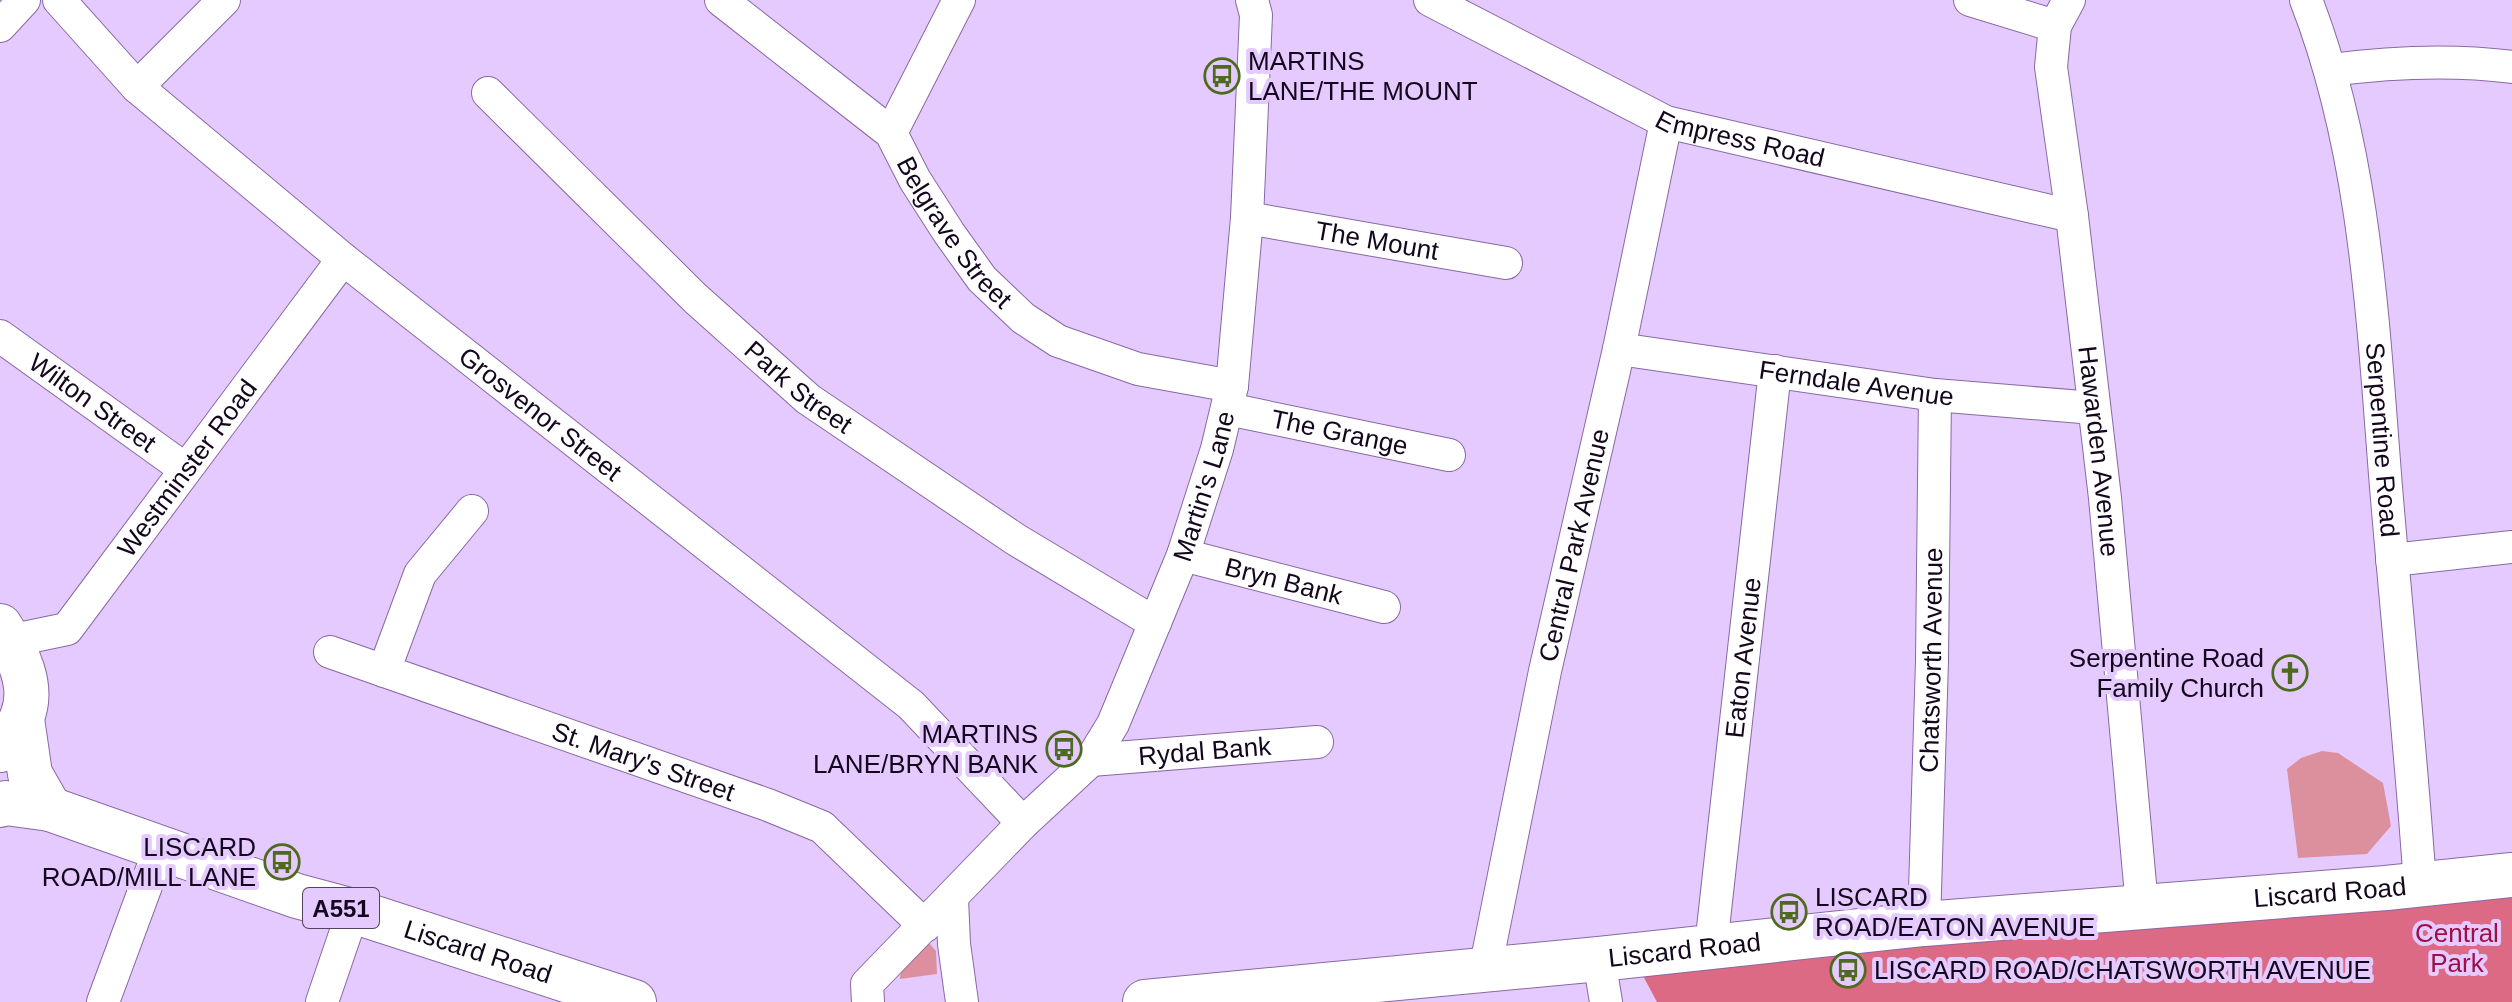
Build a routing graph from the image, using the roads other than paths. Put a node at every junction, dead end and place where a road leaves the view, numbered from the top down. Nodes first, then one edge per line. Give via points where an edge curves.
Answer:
1 (24, 0) edge
2 (59, 0) edge
3 (224, 0) edge
4 (721, 0) edge
5 (959, 0) edge
6 (1252, 0) edge
7 (1430, 0) edge
8 (1970, 0) edge
9 (2306, 0) edge
10 (2062, 13) edge
11 (0, 26) edge
12 (2512, 67) edge
13 (2331, 70) junction
14 (137, 87) junction
15 (488, 93) dead end
16 (1666, 122) junction
17 (891, 133) junction
18 (2072, 216) junction
19 (1247, 218) junction
20 (343, 259) junction
21 (1506, 263) dead end
22 (0, 336) edge
23 (1619, 349) junction
24 (1775, 371) junction
25 (1935, 395) junction
26 (1230, 398) junction
27 (2094, 408) junction
28 (1449, 455) dead end
29 (185, 469) junction
30 (472, 511) dead end
31 (2512, 547) edge
32 (1183, 555) junction
33 (2392, 560) junction
34 (1384, 607) dead end
35 (1155, 623) junction
36 (5, 633) edge
37 (330, 652) dead end
38 (384, 671) junction
39 (11, 734) edge
40 (1317, 742) dead end
41 (1091, 760) junction
42 (0, 805) edge
43 (50, 809) junction
44 (1023, 823) junction
45 (160, 848) junction
46 (2512, 875) edge
47 (2420, 885) junction
48 (952, 899) junction
49 (2142, 906) junction
50 (353, 911) junction
51 (1924, 924) junction
52 (925, 926) junction
53 (1711, 946) junction
54 (1599, 959) junction
55 (1485, 970) junction
56 (103, 1002) edge
57 (322, 1002) edge
58 (634, 1002) edge
59 (868, 1002) edge
60 (962, 1002) edge
61 (1145, 1002) edge
62 (1606, 1002) edge

1 - 11 street
2 - 14 street, Grosvenor Street
3 - 14 street
4 - 17 street, Belgrave Street
5 - 17 street
6 - 19 street, Martin's Lane via 1256,15
7 - 16 street, Empress Road
8 - 10 street
9 - 13 street, Serpentine Road
10 - 18 street, Hawarden Avenue via 2051,67
12 - 13 street via 2431,61
13 - 33 street, Serpentine Road via 2361,224
14 - 20 street, Grosvenor Street
15 - 35 street, Park Street via 695,298 808,399 1015,539
16 - 18 street, Empress Road
16 - 23 street, Central Park Avenue
17 - 26 street, Belgrave Street via 957,245 982,279 1023,318 1058,341
18 - 27 street, Hawarden Avenue
19 - 21 street, The Mount
19 - 26 street, Martin's Lane
20 - 29 street, Westminster Road
20 - 44 street, Grosvenor Street via 911,705
22 - 29 street, Wilton Street
23 - 24 street, Ferndale Avenue
23 - 55 street, Central Park Avenue via 1545,671
24 - 25 street, Ferndale Avenue
24 - 53 street, Eaton Avenue
25 - 27 street, Ferndale Avenue
25 - 51 street, Chatsworth Avenue
26 - 28 street, The Grange
26 - 32 street, Martin's Lane
27 - 49 street, Hawarden Avenue
29 - 36 street, Westminster Road via 67,629
30 - 38 street via 420,574
31 - 33 street
32 - 34 street, Bryn Bank
32 - 35 street, Martin's Lane
33 - 47 street, Serpentine Road
35 - 41 street, Martin's Lane via 1113,724
36 - 39 main road via 25,675 26,701
37 - 38 street, St. Mary's Street
38 - 52 street, St. Mary's Street via 822,827
39 - 43 main road
40 - 41 street, Rydal Bank
41 - 44 street, Martin's Lane
42 - 43 main road, Liscard Road / A551
43 - 45 main road, Liscard Road / A551
44 - 48 street, Martin's Lane
45 - 50 main road, Liscard Road / A551
45 - 56 street
46 - 47 main road, Liscard Road
47 - 49 main road, Liscard Road
48 - 52 street, Martin's Lane
48 - 60 street
49 - 51 main road, Liscard Road
50 - 57 street
50 - 58 main road, Liscard Road / A551
51 - 53 main road, Liscard Road
52 - 59 street, Martin's Lane via 867,984
53 - 54 main road, Liscard Road
54 - 55 main road, Liscard Road
54 - 62 street
55 - 61 main road, Liscard Road

